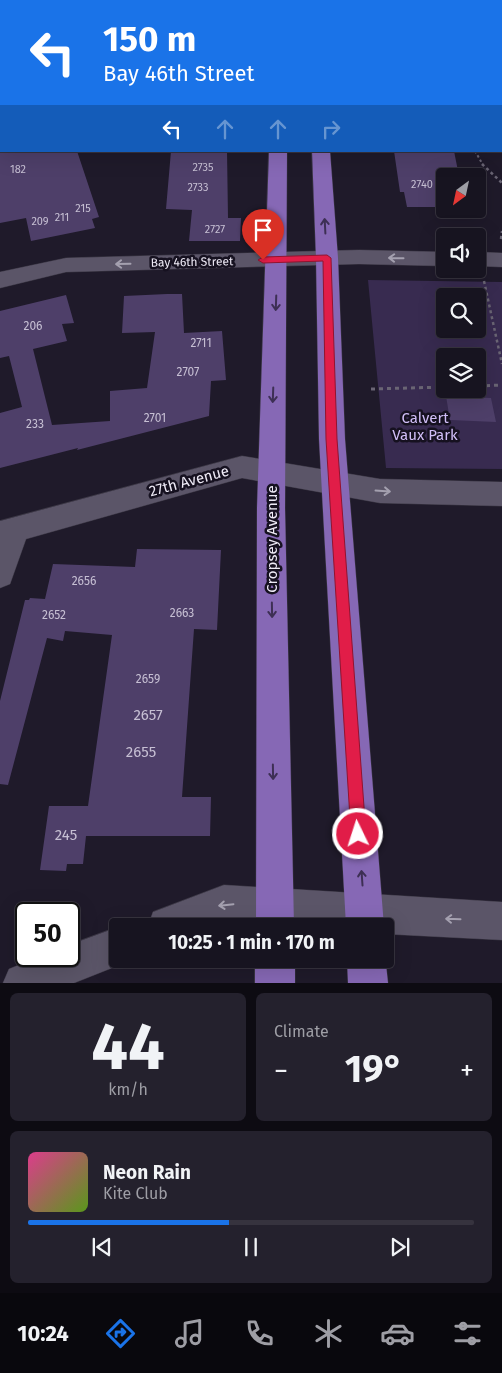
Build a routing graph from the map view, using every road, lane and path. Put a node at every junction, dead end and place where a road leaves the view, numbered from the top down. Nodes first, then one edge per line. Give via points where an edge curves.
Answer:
1 (278, 152) edge
2 (321, 152) edge
3 (475, 152) edge
4 (502, 183) edge
5 (327, 258) junction
6 (436, 258) edge
7 (486, 259) edge
8 (277, 260) junction
9 (502, 260) edge
10 (0, 280) edge
11 (484, 280) dead end
12 (502, 364) edge
13 (502, 385) edge
14 (486, 386) edge
15 (436, 387) edge
16 (371, 389) dead end
17 (271, 472) junction
18 (335, 483) junction
19 (502, 494) edge
20 (8, 532) edge
21 (0, 574) edge
22 (275, 917) edge
23 (188, 918) edge
24 (305, 918) edge
25 (364, 918) edge
26 (394, 920) edge
27 (502, 921) edge
28 (109, 950) edge
29 (275, 968) edge
30 (367, 968) edge
31 (23, 983) edge
32 (275, 983) edge
33 (368, 983) edge

1 - 8 main road, Cropsey Avenue
5 -> 2 main road
3 - 4 path via 480,162
6 -> 5 street, Bay 46th Street
5 - 8 street, Bay 46th Street
5 - 18 main road
7 - 9 street
8 -> 10 street, Bay 46th Street via 66,265
8 -> 17 main road, Cropsey Avenue
11 - 12 path
13 - 14 path
15 - 16 path
17 - 18 street, 27th Avenue
17 - 20 street, 27th Avenue via 242,467 231,469
17 -> 22 main road, Cropsey Avenue
18 -> 19 street, 27th Avenue via 380,491
25 -> 18 main road
20 - 21 street
22 -> 23 street via 224,904
22 - 24 street
27 -> 26 street
28 - 31 street
29 - 32 main road
30 - 33 main road

